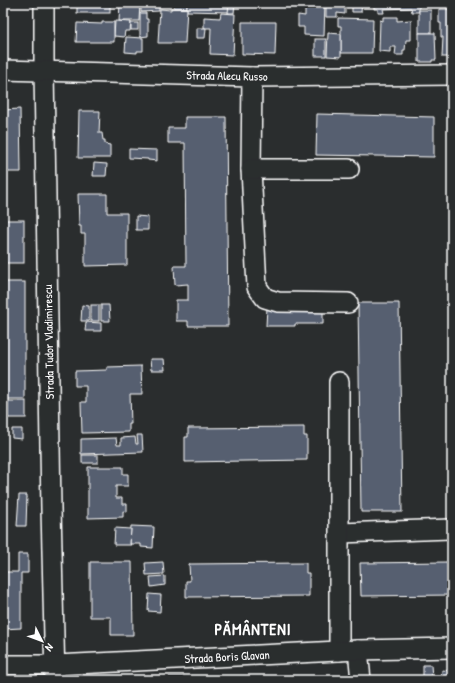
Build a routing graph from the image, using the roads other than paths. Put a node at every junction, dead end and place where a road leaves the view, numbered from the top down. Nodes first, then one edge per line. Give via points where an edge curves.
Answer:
1 (44, 3) edge
2 (3, 70) edge
3 (44, 71) junction
4 (452, 76) edge
5 (252, 77) junction
6 (251, 169) junction
7 (349, 169) dead end
8 (348, 304) dead end
9 (339, 382) dead end
10 (450, 529) dead end
11 (340, 533) junction
12 (452, 648) edge
13 (358, 650) junction
14 (339, 651) junction
15 (3, 665) edge
16 (56, 673) edge
17 (361, 680) edge

1 - 3 street, Strada Tudor Vladimirescu
2 - 3 street, Strada Alecu Russo
3 - 5 street, Strada Alecu Russo
3 - 16 street, Strada Tudor Vladimirescu
4 - 5 street, Strada Alecu Russo
5 - 6 street
6 - 7 street
6 - 8 street via 258,287 265,298 278,302
9 - 11 street
10 - 11 street
11 - 14 street
12 - 13 street, Strada Boris Glavan
13 - 14 street, Strada Boris Glavan
13 - 17 street
14 - 16 street, Strada Boris Glavan
15 - 16 street, Strada Boris Glavan

